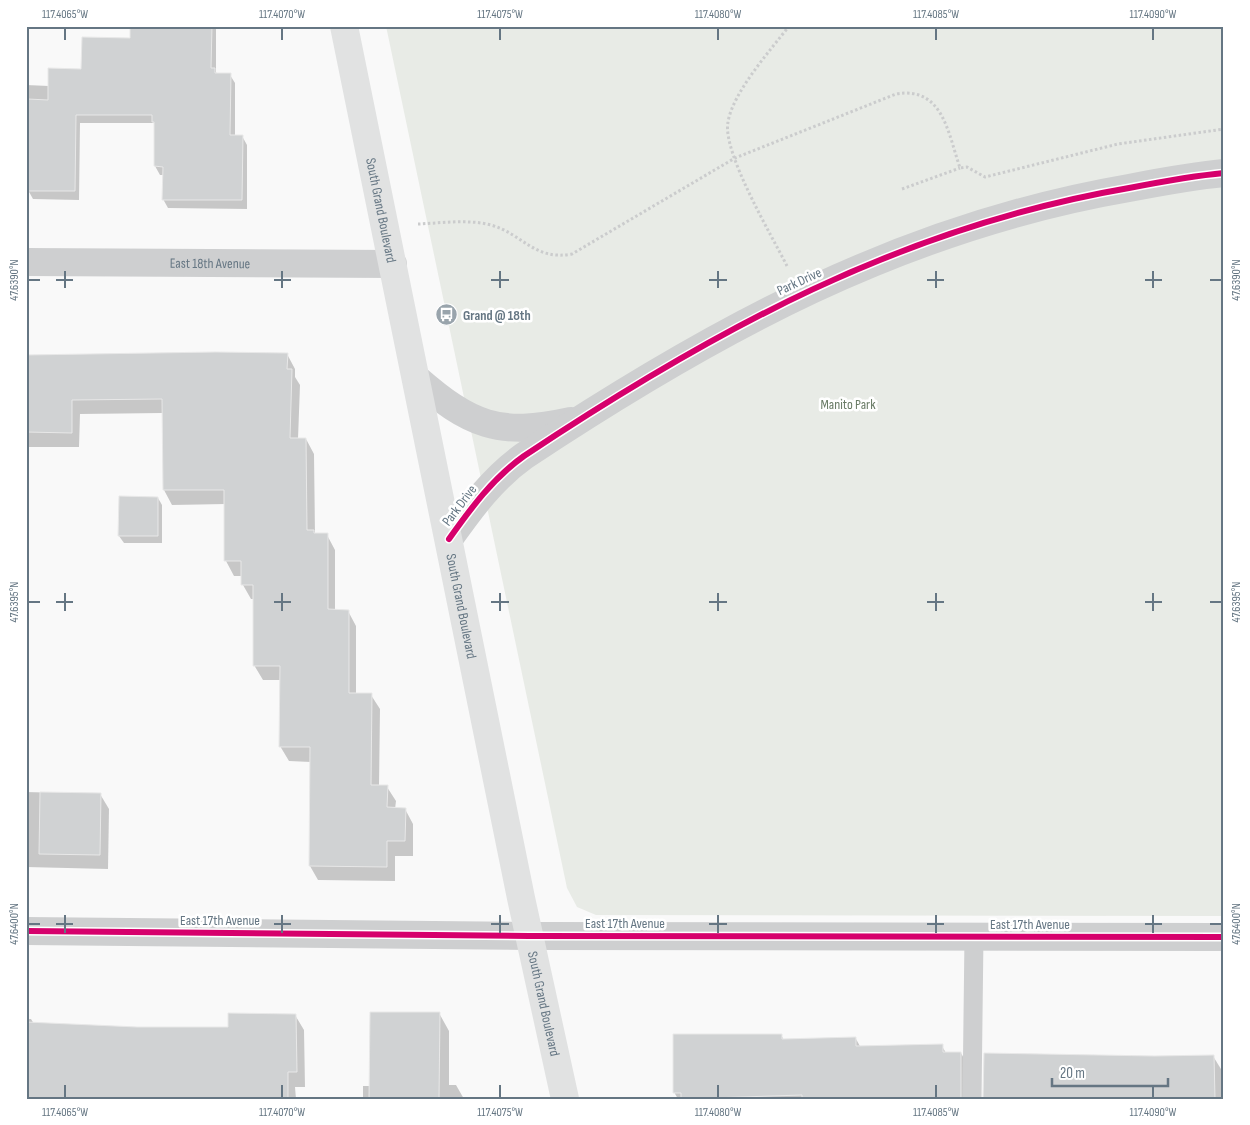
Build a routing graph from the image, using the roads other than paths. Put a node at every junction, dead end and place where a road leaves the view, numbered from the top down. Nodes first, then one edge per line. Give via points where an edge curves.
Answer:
1 (344, 26) edge
2 (1224, 174) edge
3 (26, 262) edge
4 (393, 264) junction
5 (416, 378) junction
6 (585, 418) junction
7 (449, 539) junction
8 (26, 931) edge
9 (529, 936) junction
10 (974, 936) junction
11 (1224, 937) edge
12 (565, 1099) edge
13 (972, 1099) edge

1 - 4 main road, South Grand Boulevard
2 - 6 street, Park Drive via 1108,191 1016,213 921,242 801,293 712,340
3 - 4 street, East 18th Avenue
4 - 5 main road, South Grand Boulevard
5 - 6 street, Park Drive via 454,409 483,423 530,426
5 - 7 main road, South Grand Boulevard
6 - 7 street, Park Drive via 509,466
7 - 9 main road, South Grand Boulevard
8 - 9 street, East 17th Avenue
9 - 10 street, East 17th Avenue
9 - 12 main road, South Grand Boulevard
10 - 11 street, East 17th Avenue
10 - 13 lane

